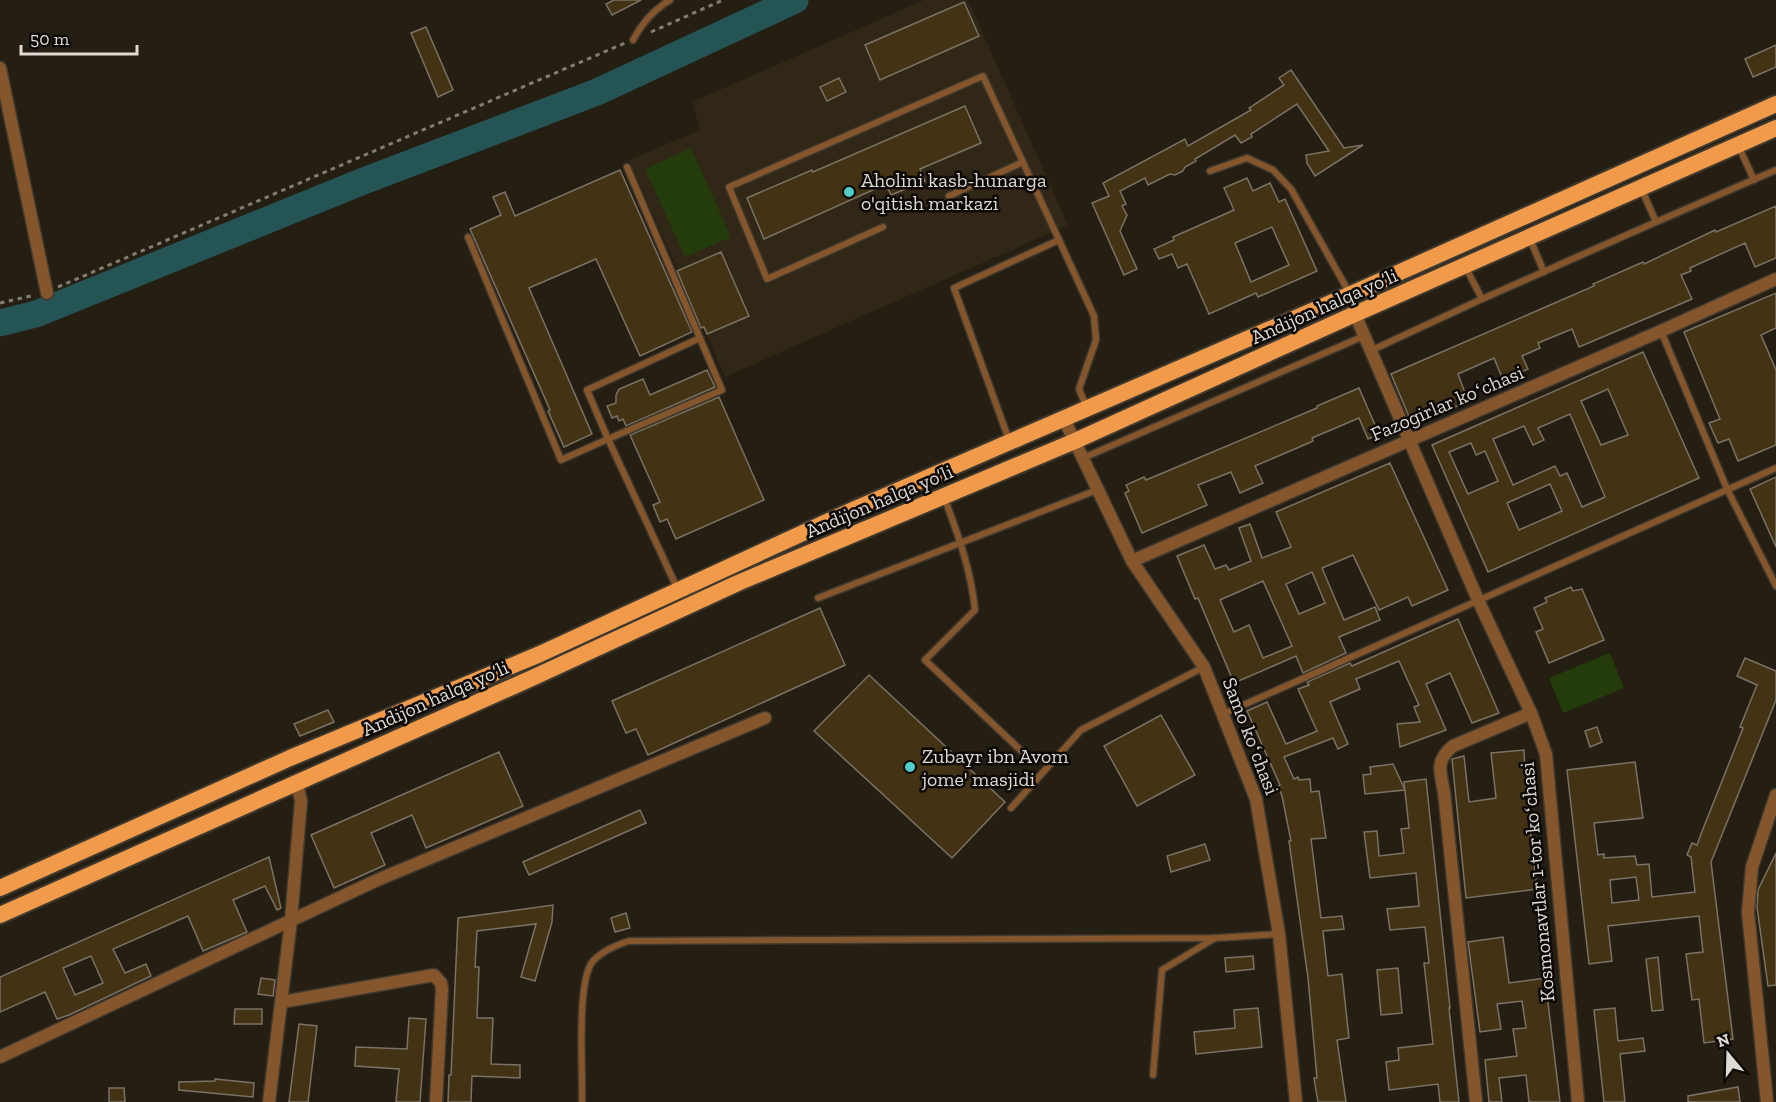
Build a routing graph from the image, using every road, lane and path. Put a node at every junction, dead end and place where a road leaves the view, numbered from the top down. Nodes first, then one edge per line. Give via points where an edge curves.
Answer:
1 (670, 0) edge
2 (723, 0) edge
3 (633, 40) junction
4 (0, 68) edge
5 (1776, 104) edge
6 (1776, 128) edge
7 (1738, 144) junction
8 (1023, 162) junction
9 (627, 167) dead end
10 (1776, 170) edge
11 (1210, 171) dead end
12 (1754, 180) junction
13 (1640, 188) junction
14 (949, 196) dead end
15 (1656, 222) junction
16 (883, 228) dead end
17 (468, 237) dead end
18 (1529, 237) junction
19 (1059, 240) junction
20 (1465, 265) junction
21 (1545, 272) junction
22 (1776, 279) edge
23 (46, 293) junction
24 (1351, 294) junction
25 (1482, 299) junction
26 (0, 303) edge
27 (1355, 315) junction
28 (1661, 331) junction
29 (1364, 336) junction
30 (700, 338) junction
31 (1370, 351) junction
32 (1088, 409) junction
33 (1064, 419) junction
34 (608, 439) junction
35 (1075, 441) junction
36 (1408, 441) junction
37 (1010, 443) junction
38 (1083, 458) junction
39 (1776, 468) edge
40 (1727, 489) junction
41 (1098, 490) junction
42 (944, 497) junction
43 (961, 543) junction
44 (1132, 561) junction
45 (1776, 586) edge
46 (678, 590) junction
47 (818, 598) dead end
48 (1478, 600) junction
49 (1204, 666) junction
50 (1532, 713) junction
51 (1222, 715) junction
52 (765, 718) dead end
53 (1030, 760) dead end
54 (297, 783) junction
55 (1776, 795) edge
56 (1011, 808) dead end
57 (0, 888) edge
58 (0, 915) edge
59 (291, 920) junction
60 (1279, 934) junction
61 (1216, 938) junction
62 (282, 1002) junction
63 (0, 1057) edge
64 (1153, 1075) dead end
65 (269, 1102) edge
66 (436, 1102) edge
67 (582, 1102) edge
68 (1296, 1102) edge
69 (1476, 1102) edge
70 (1578, 1102) edge
71 (1767, 1102) edge

1 - 3 lane via 643,21
2 - 3 path
3 - 23 path
4 - 23 street
5 - 24 highway, Andijon halqa yo‘li
6 - 7 highway, Andijon halqa yo‘li
7 - 12 lane
7 - 13 highway, Andijon halqa yo‘li
8 - 14 lane
8 - 16 lane via 983,76 729,187 767,279
8 - 19 lane
9 - 30 lane
10 - 12 lane
11 - 24 lane via 1247,158 1273,170 1290,189
12 - 15 lane
13 - 15 lane
13 - 18 highway, Andijon halqa yo‘li
15 - 21 lane
17 - 34 lane via 561,459
18 - 20 highway, Andijon halqa yo‘li
18 - 21 lane
19 - 32 lane via 1094,316 1096,340 1079,389
19 - 37 lane via 954,288
20 - 25 lane
20 - 27 highway, Andijon halqa yo‘li
21 - 25 lane
22 - 28 street, Fazogirlar koʻchasi
23 - 26 path
24 - 32 highway, Andijon halqa yo‘li
25 - 31 lane
27 - 29 street, Kosmonavtlar 1-tor koʻchasi
27 - 35 highway, Andijon halqa yo‘li
28 - 36 street, Fazogirlar koʻchasi
28 - 40 lane
29 - 31 street, Kosmonavtlar 1-tor koʻchasi
29 - 38 lane
30 - 34 lane via 586,390
30 - 34 lane via 723,390
31 - 36 street, Kosmonavtlar 1-tor koʻchasi
32 - 33 highway, Andijon halqa yo‘li
33 - 35 street, Samo koʻchasi
33 - 37 highway, Andijon halqa yo‘li
34 - 46 lane
35 - 38 street, Samo koʻchasi
35 - 42 highway, Andijon halqa yo‘li
36 - 44 street, Fazogirlar koʻchasi
36 - 48 street, Kosmonavtlar 1-tor koʻchasi
37 - 46 highway, Andijon halqa yo‘li
38 - 41 street, Samo koʻchasi
39 - 40 lane
40 - 45 lane
40 - 48 lane
41 - 43 lane
41 - 44 street, Samo koʻchasi
42 - 43 lane
42 - 54 highway, Andijon halqa yo‘li via 740,582
43 - 47 lane
43 - 53 lane via 975,610 925,660
44 - 49 street, Samo koʻchasi
46 - 57 highway, Andijon halqa yo‘li via 540,654 290,758
48 - 50 street, Kosmonavtlar 1-tor koʻchasi
48 - 51 lane
49 - 51 street, Samo koʻchasi
49 - 56 lane via 1081,730
50 - 69 street via 1453,746 1443,754 1439,766
50 - 70 street, Kosmonavtlar 1-tor koʻchasi via 1546,753
51 - 60 street, Samo koʻchasi via 1256,799
52 - 59 street
54 - 58 highway, Andijon halqa yo‘li
54 - 59 street via 301,801
55 - 71 street via 1752,867 1748,912
59 - 62 street
59 - 63 street
60 - 61 lane
60 - 68 street, Samo koʻchasi
61 - 64 lane via 1162,970
61 - 67 lane via 629,941 612,946 592,961 583,988
62 - 65 street
62 - 66 street via 434,975 442,989

